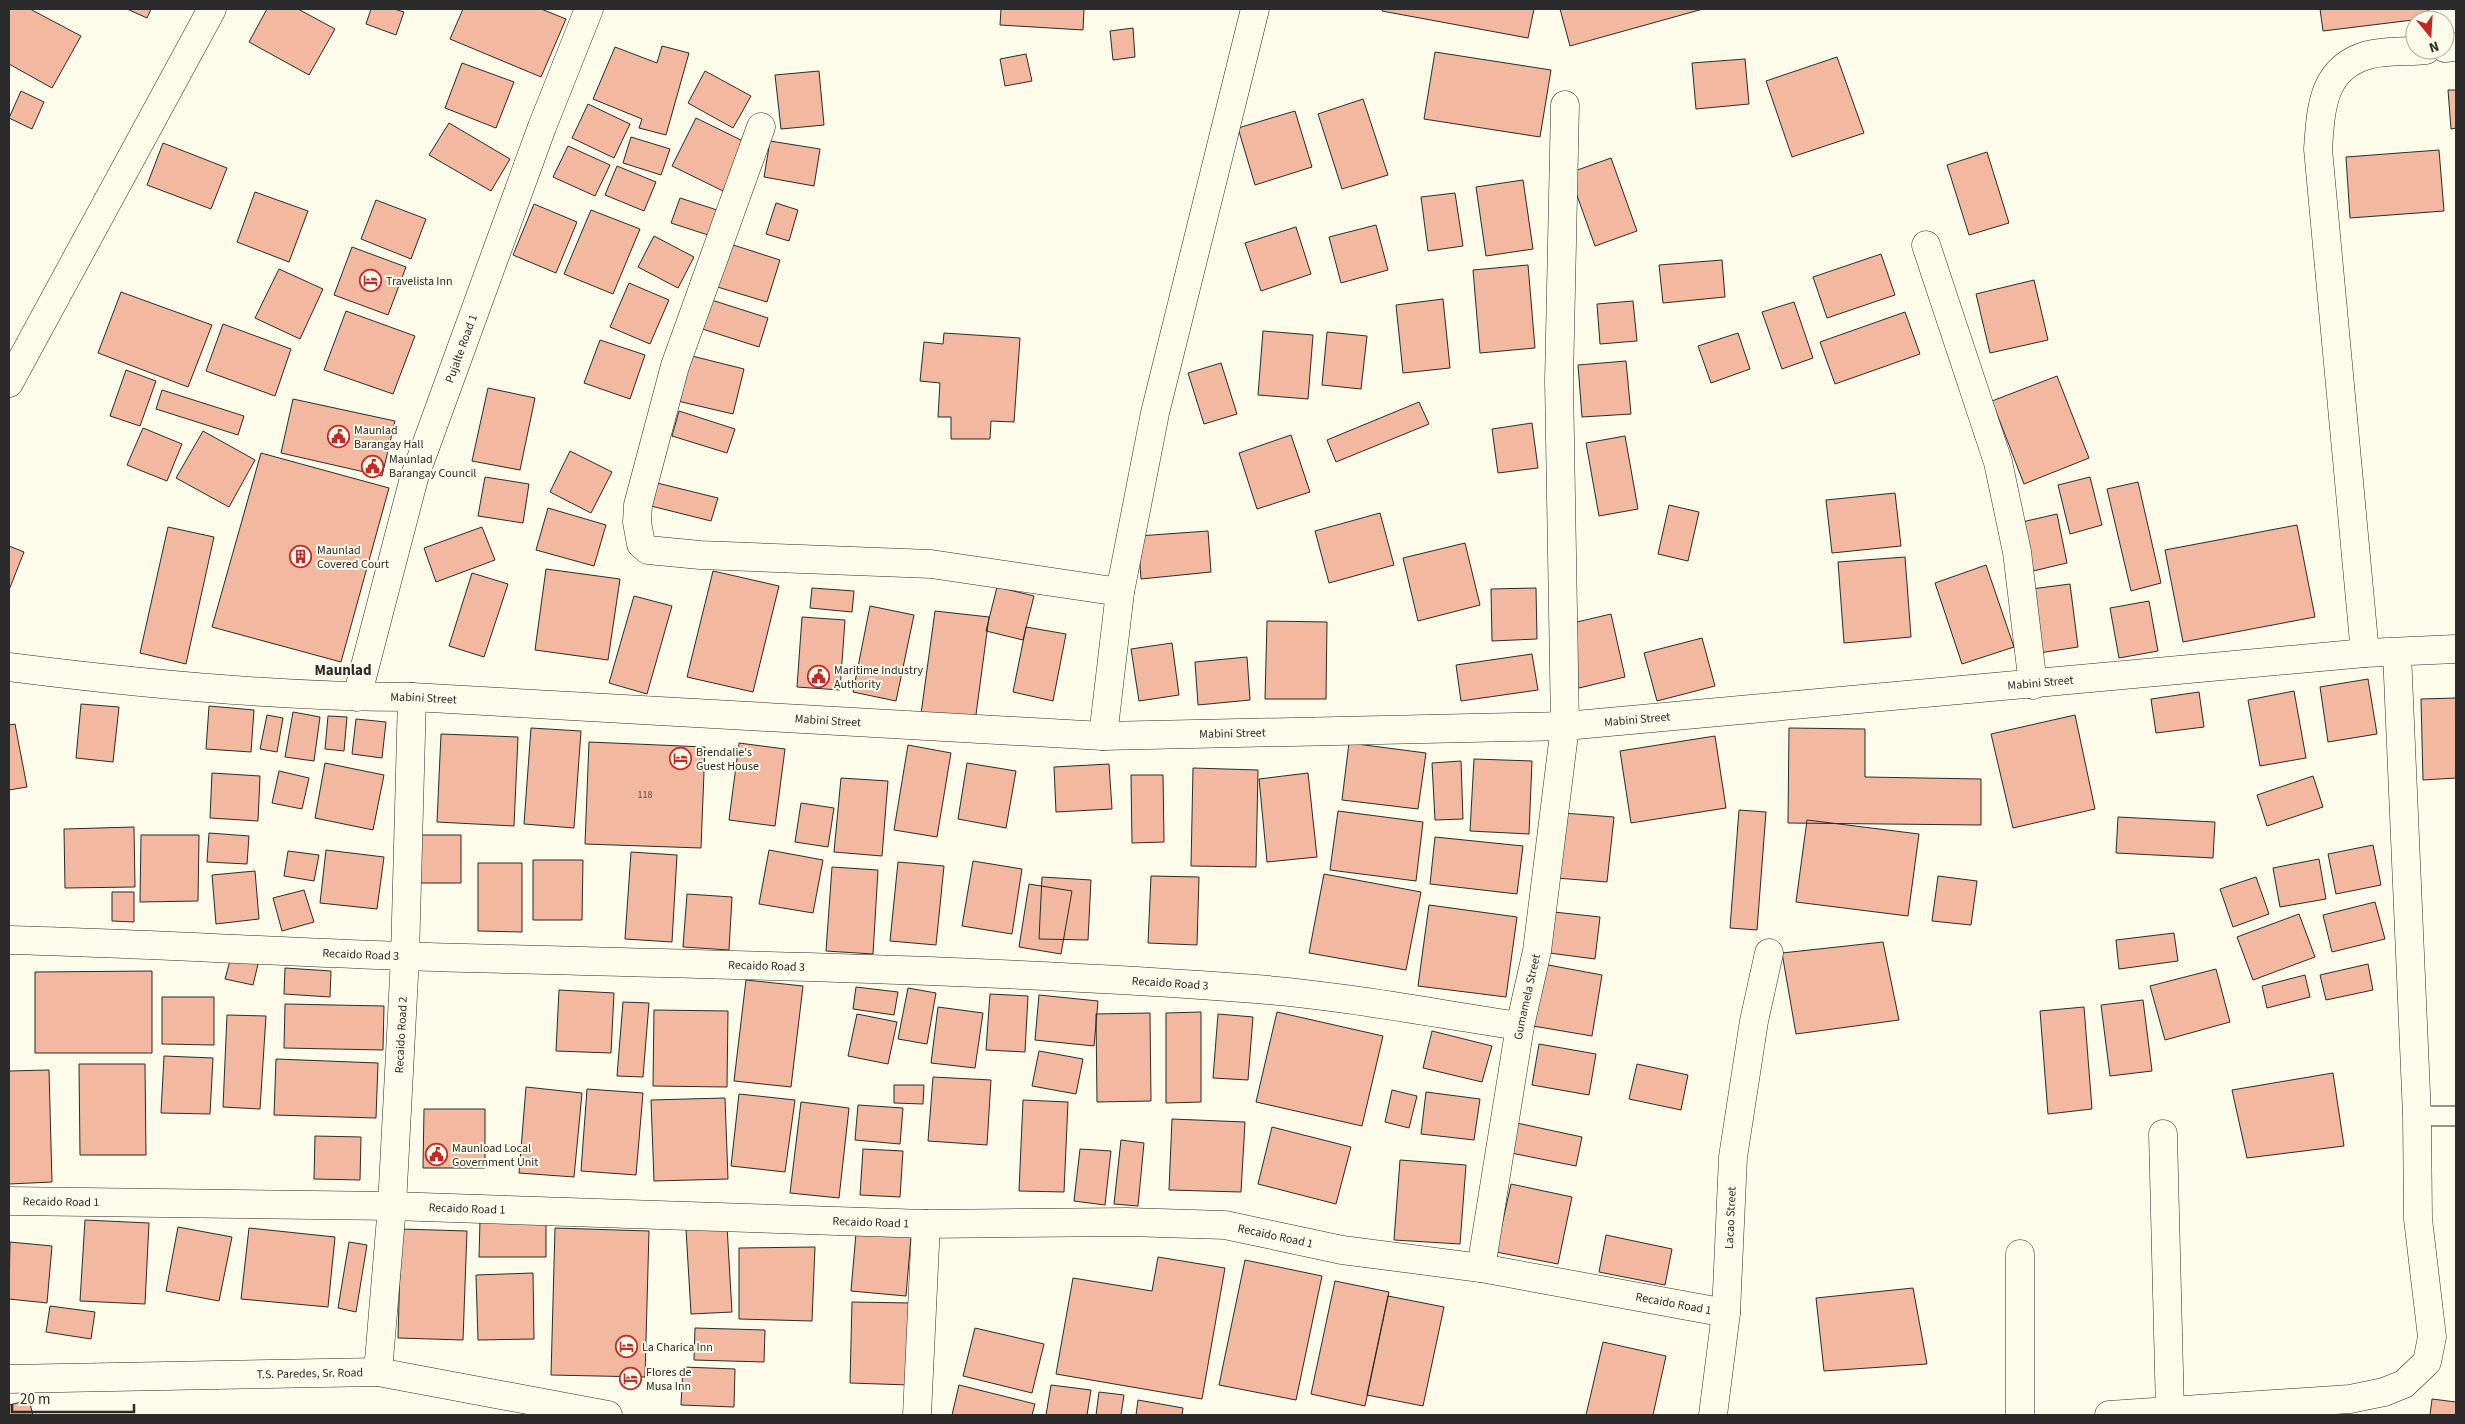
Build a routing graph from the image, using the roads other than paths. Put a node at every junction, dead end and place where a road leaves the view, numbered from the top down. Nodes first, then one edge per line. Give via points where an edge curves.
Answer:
1 (212, 9) edge
2 (589, 9) edge
3 (1254, 9) edge
4 (2405, 52) edge
5 (1565, 105) dead end
6 (761, 127) dead end
7 (1926, 245) dead end
8 (9, 383) edge
9 (1120, 592) junction
10 (2456, 649) edge
11 (2365, 653) junction
12 (2397, 653) junction
13 (9, 667) edge
14 (2034, 685) junction
15 (357, 697) junction
16 (412, 697) junction
17 (1565, 726) junction
18 (1103, 736) junction
19 (9, 940) edge
20 (1769, 953) dead end
21 (405, 957) junction
22 (1520, 1026) junction
23 (2417, 1116) junction
24 (2456, 1116) edge
25 (2163, 1134) dead end
26 (9, 1201) edge
27 (392, 1206) junction
28 (926, 1224) junction
29 (2020, 1254) dead end
30 (1481, 1268) junction
31 (1726, 1313) junction
32 (378, 1372) junction
33 (9, 1379) edge
34 (2170, 1411) junction
35 (608, 1415) edge
36 (917, 1415) edge
37 (1713, 1415) edge
38 (2020, 1415) edge
39 (2109, 1415) edge

1 - 8 street
2 - 15 street, Pujalte Road 1 via 542,127 414,478
3 - 9 street via 1155,413
4 - 11 street via 2369,55 2341,67 2326,91 2320,118 2318,149
5 - 17 street, Gumamela Street via 1559,381
6 - 9 street via 675,366 638,505 641,544 648,550 700,555 930,564
7 - 14 street via 1998,462 2017,552
9 - 18 street
10 - 12 street, Mabini Street
11 - 12 street, Mabini Street
11 - 14 street, Mabini Street
12 - 23 street
13 - 15 street, Mabini Street via 109,680
14 - 17 street, Mabini Street
15 - 16 street, Mabini Street
16 - 18 street, Mabini Street
16 - 21 street, Recaido Road 2
17 - 18 street, Mabini Street
17 - 22 street, Gumamela Street via 1537,951
19 - 21 street, Recaido Road 3
20 - 31 street, Lacao Street via 1732,1157
21 - 22 street, Recaido Road 3 via 731,965 1258,989
21 - 27 street, Recaido Road 2
22 - 30 street, Gumamela Street
23 - 24 lane
23 - 34 street via 2418,1219 2432,1337 2427,1362 2404,1384 2350,1399
25 - 34 street
26 - 27 street, Recaido Road 1
27 - 28 street, Recaido Road 1
27 - 32 street, Recaido Road 2
28 - 30 street, Recaido Road 1 via 1127,1222 1225,1226 1342,1250
28 - 36 street
29 - 38 street
30 - 31 street, Recaido Road 1
31 - 37 street, Lacao Street
32 - 33 street, T.S. Paredes, Sr. Road
32 - 35 street, T.S. Paredes, Sr. Road
34 - 39 street

